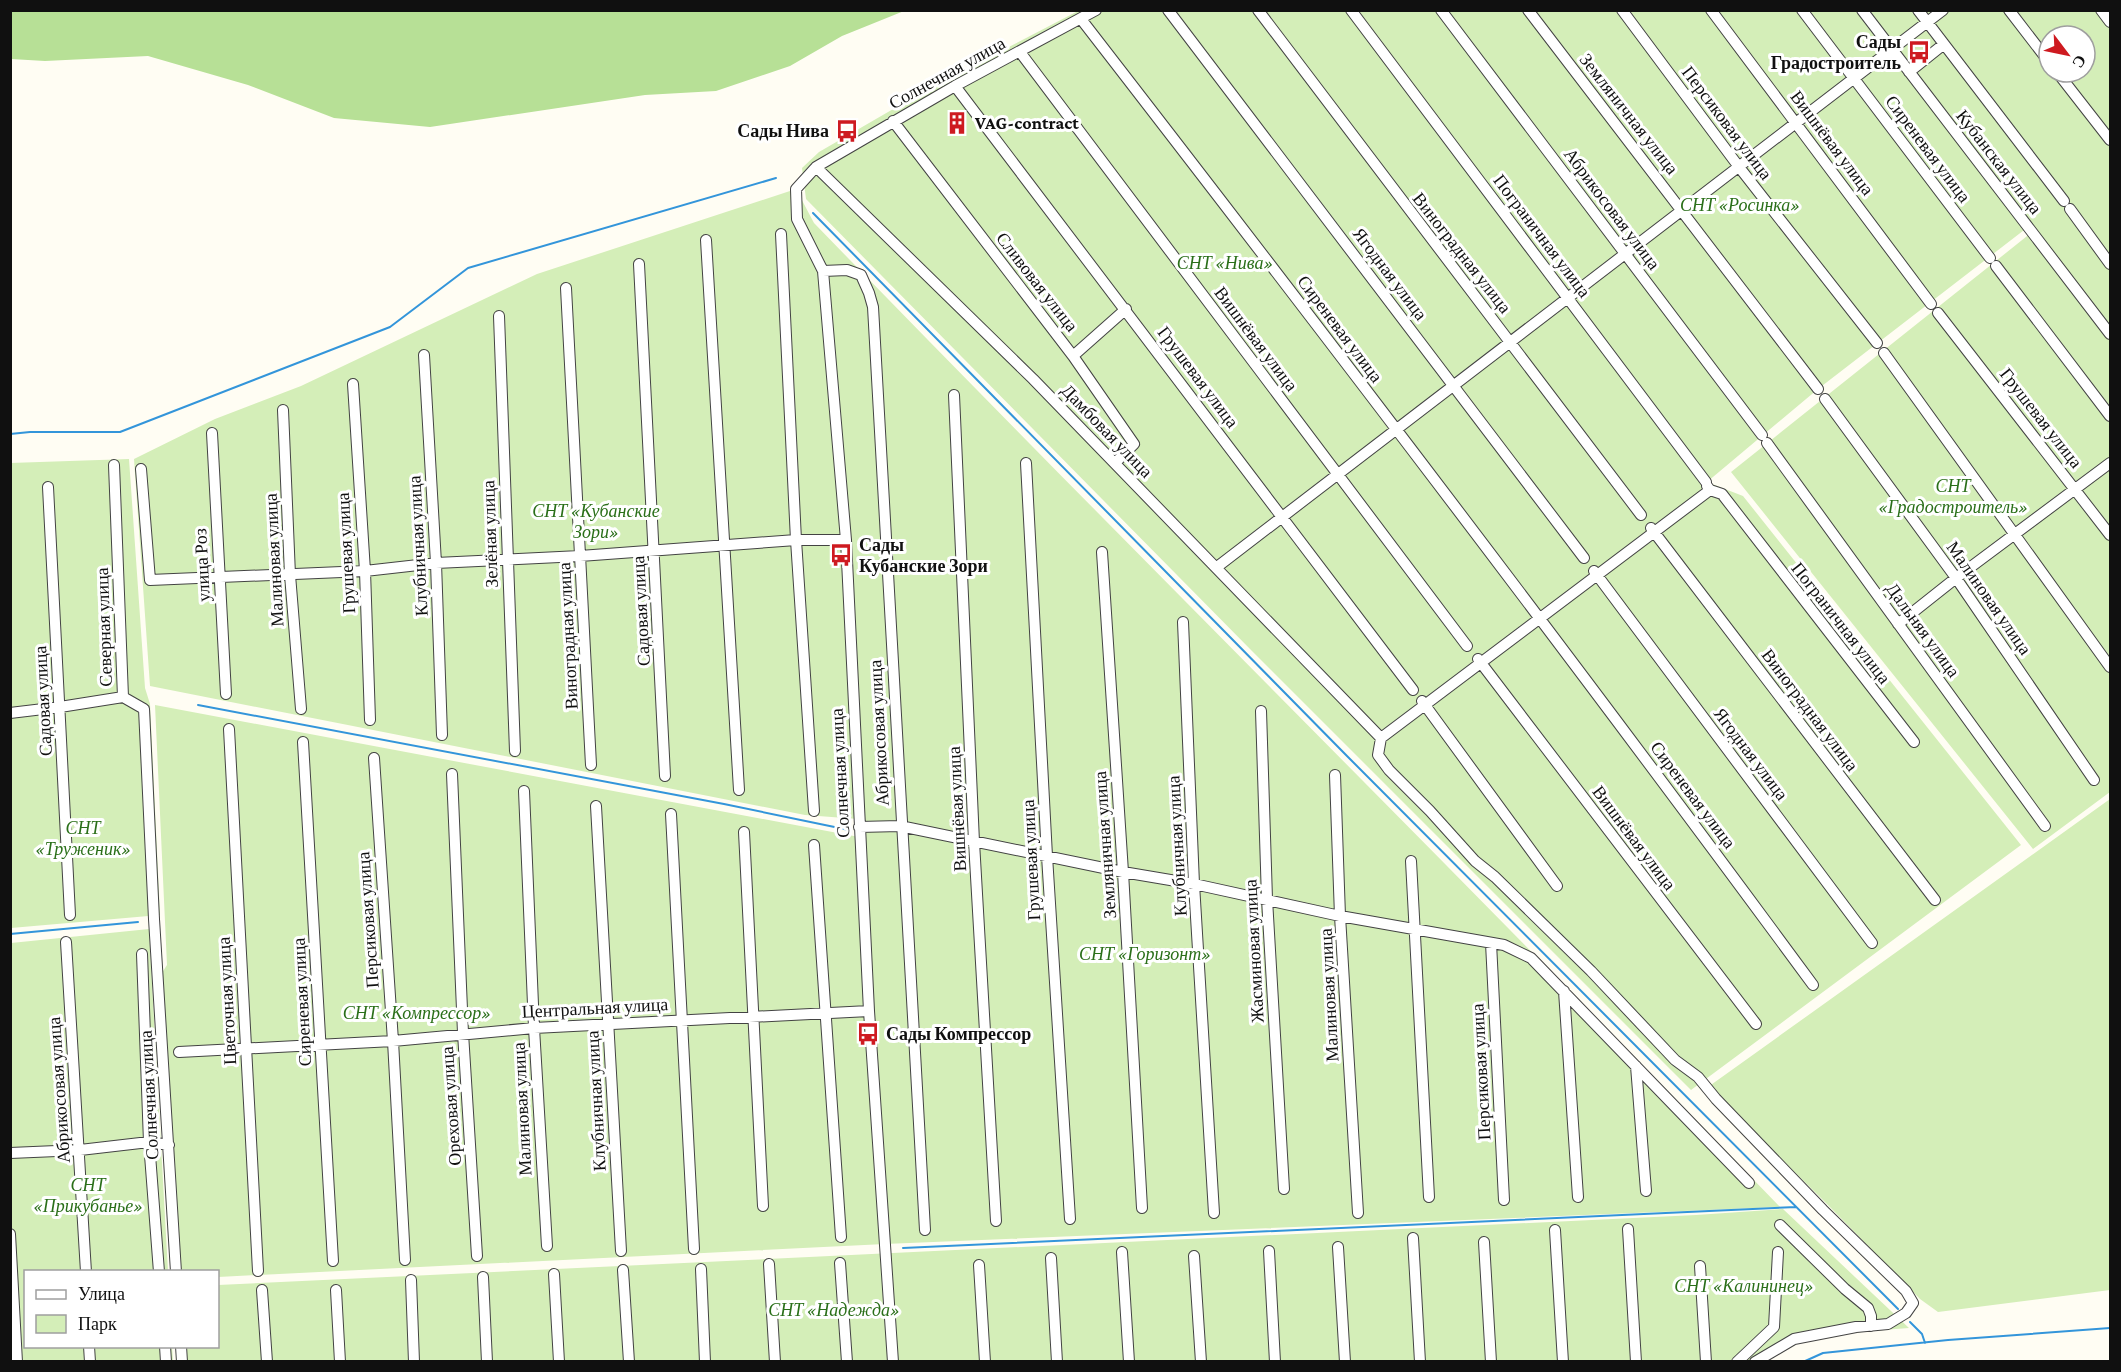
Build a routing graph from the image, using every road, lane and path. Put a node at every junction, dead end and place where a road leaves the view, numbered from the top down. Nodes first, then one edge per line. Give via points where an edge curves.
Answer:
1 (1096, 10) edge
2 (1168, 10) edge
3 (1258, 10) edge
4 (1350, 10) edge
5 (1441, 10) edge
6 (1528, 10) edge
7 (1622, 10) edge
8 (1711, 10) edge
9 (1802, 10) edge
10 (1862, 10) edge
11 (1918, 10) edge
12 (1942, 10) edge
13 (2009, 10) edge
14 (2102, 10) edge
15 (1081, 18) junction
16 (1928, 22) junction
17 (2110, 22) edge
18 (1944, 44) junction
19 (2037, 46) edge
20 (1892, 50) junction
21 (1020, 52) junction
22 (1909, 72) junction
23 (1854, 79) junction
24 (2066, 84) edge
25 (955, 86) junction
26 (893, 122) junction
27 (1797, 123) junction
28 (2110, 141) edge
29 (816, 167) junction
30 (1739, 167) junction
31 (1682, 210) junction
32 (781, 234) dead end
33 (706, 240) dead end
34 (1625, 254) junction
35 (639, 264) dead end
36 (2110, 264) edge
37 (824, 271) junction
38 (566, 288) dead end
39 (1568, 298) junction
40 (1126, 309) junction
41 (499, 316) dead end
42 (1945, 323) joint
43 (2110, 334) edge
44 (1876, 341) dead end
45 (1510, 342) junction
46 (424, 355) dead end
47 (1073, 356) junction
48 (1887, 356) dead end
49 (353, 384) dead end
50 (1453, 385) junction
51 (1815, 386) dead end
52 (954, 395) dead end
53 (1828, 404) dead end
54 (283, 410) dead end
55 (2110, 416) edge
56 (1396, 430) junction
57 (212, 433) dead end
58 (1765, 440) joint
59 (1026, 463) dead end
60 (1115, 463) junction
61 (2110, 464) edge
62 (114, 465) dead end
63 (141, 469) dead end
64 (1338, 474) junction
65 (1708, 486) junction
66 (48, 487) dead end
67 (2076, 489) junction
68 (1641, 515) dead end
69 (1283, 517) junction
70 (1655, 533) junction
71 (2014, 534) junction
72 (2110, 535) edge
73 (796, 540) junction
74 (846, 540) junction
75 (725, 546) junction
76 (654, 550) junction
77 (1102, 552) dead end
78 (580, 556) junction
79 (1584, 558) dead end
80 (507, 560) junction
81 (436, 563) junction
82 (1217, 567) junction
83 (365, 571) junction
84 (1595, 573) junction
85 (290, 575) junction
86 (219, 578) junction
87 (1956, 578) junction
88 (1183, 622) dead end
89 (1542, 622) junction
90 (1898, 624) junction
91 (1467, 646) dead end
92 (1482, 664) junction
93 (2110, 667) edge
94 (1413, 690) dead end
95 (226, 694) dead end
96 (123, 697) junction
97 (1423, 703) junction
98 (60, 707) junction
99 (301, 709) dead end
100 (1261, 711) dead end
101 (10, 713) edge
102 (370, 720) dead end
103 (229, 729) dead end
104 (442, 735) dead end
105 (1381, 738) junction
106 (303, 742) dead end
107 (1914, 742) dead end
108 (515, 751) dead end
109 (374, 758) dead end
110 (591, 765) dead end
111 (452, 774) dead end
112 (1335, 775) dead end
113 (665, 776) dead end
114 (2094, 780) dead end
115 (739, 790) dead end
116 (524, 791) dead end
117 (596, 806) dead end
118 (814, 811) dead end
119 (671, 814) dead end
120 (900, 826) junction
121 (2045, 826) dead end
122 (859, 827) junction
123 (744, 832) dead end
124 (974, 842) junction
125 (814, 845) dead end
126 (1047, 856) junction
127 (1411, 861) dead end
128 (1123, 872) junction
129 (1194, 884) junction
130 (1557, 886) dead end
131 (1267, 899) junction
132 (1935, 900) dead end
133 (70, 915) dead end
134 (1340, 916) junction
135 (154, 919) joint
136 (1415, 929) junction
137 (66, 942) dead end
138 (1491, 943) junction
139 (1872, 943) dead end
140 (142, 954) dead end
141 (1813, 985) dead end
142 (1564, 992) junction
143 (869, 1011) junction
144 (826, 1012) junction
145 (753, 1017) junction
146 (682, 1020) junction
147 (608, 1023) junction
148 (1756, 1024) dead end
149 (534, 1028) junction
150 (463, 1033) junction
151 (393, 1041) junction
152 (321, 1045) junction
153 (246, 1050) junction
154 (179, 1052) dead end
155 (1636, 1066) junction
156 (149, 1142) junction
157 (169, 1145) junction
158 (80, 1150) junction
159 (10, 1153) edge
160 (1749, 1183) dead end
161 (1284, 1189) dead end
162 (1646, 1191) dead end
163 (1429, 1197) dead end
164 (1578, 1197) dead end
165 (1504, 1200) dead end
166 (763, 1206) dead end
167 (1142, 1208) dead end
168 (1214, 1213) dead end
169 (1358, 1213) dead end
170 (1070, 1219) dead end
171 (996, 1221) dead end
172 (1780, 1225) dead end
173 (1628, 1229) dead end
174 (925, 1230) dead end
175 (1555, 1230) dead end
176 (10, 1234) edge
177 (841, 1238) dead end
178 (1413, 1238) dead end
179 (1484, 1242) dead end
180 (547, 1246) dead end
181 (1338, 1247) dead end
182 (694, 1249) dead end
183 (621, 1251) dead end
184 (1269, 1251) dead end
185 (1122, 1252) dead end
186 (1778, 1252) dead end
187 (477, 1256) dead end
188 (1194, 1256) dead end
189 (1051, 1258) dead end
190 (405, 1260) dead end
191 (333, 1261) dead end
192 (840, 1263) dead end
193 (769, 1264) dead end
194 (979, 1265) dead end
195 (1700, 1266) dead end
196 (701, 1269) dead end
197 (86, 1270) edge
198 (159, 1270) edge
199 (176, 1270) edge
200 (623, 1270) dead end
201 (258, 1271) dead end
202 (554, 1274) dead end
203 (483, 1276) dead end
204 (411, 1281) dead end
205 (262, 1290) dead end
206 (336, 1290) dead end
207 (1871, 1326) junction
208 (16, 1362) edge
209 (267, 1362) edge
210 (340, 1362) edge
211 (414, 1362) edge
212 (487, 1362) edge
213 (559, 1362) edge
214 (629, 1362) edge
215 (705, 1362) edge
216 (775, 1362) edge
217 (847, 1362) edge
218 (893, 1362) edge
219 (985, 1362) edge
220 (1057, 1362) edge
221 (1129, 1362) edge
222 (1201, 1362) edge
223 (1275, 1362) edge
224 (1346, 1362) edge
225 (1420, 1362) edge
226 (1491, 1362) edge
227 (1563, 1362) edge
228 (1636, 1362) edge
229 (1706, 1362) edge
230 (1737, 1362) edge
231 (1755, 1362) edge

1 - 15 street, Солнечная улица
2 - 50 street, Ягодная улица
3 - 45 street, Виноградная улица
4 - 39 street, Пограничная улица
5 - 34 street, Абрикосовая улица
6 - 31 street, Земляничная улица
7 - 30 street, Персиковая улица
8 - 27 street, Вишнёвая улица
9 - 23 street, Сиреневая улица
10 - 20 street, Кубанская улица
11 - 16 street
12 - 16 street
13 - 19 street
14 - 17 street
15 - 21 street, Солнечная улица
15 - 56 street, Сиреневая улица
16 - 18 street
16 - 20 street
18 - 22 street
18 - 36 street
20 - 22 street, Кубанская улица
20 - 23 street
21 - 25 street, Солнечная улица
21 - 64 street, Вишнёвая улица
22 - 43 street, Кубанская улица
23 - 27 street
23 - 55 street, Сиреневая улица
24 - 28 street
25 - 26 street, Солнечная улица
25 - 40 street, Грушевая улица
26 - 29 street, Солнечная улица
26 - 47 street, Сливовая улица
27 - 30 street
27 - 42 street, Вишнёвая улица
29 - 37 street, Солнечная улица via 796,189 797,219
29 - 60 street, Дамбовая улица
30 - 31 street
30 - 44 street, Персиковая улица
31 - 34 street
31 - 51 street, Земляничная улица
32 - 73 street
33 - 75 street
34 - 39 street
34 - 58 street, Абрикосовая улица
35 - 76 street, Садовая улица
37 - 74 street, Солнечная улица
37 - 120 street, Абрикосовая улица via 847,270 861,275 873,307
38 - 78 street, Виноградная улица
39 - 45 street
39 - 65 street, Пограничная улица
40 - 47 street
40 - 69 street, Грушевая улица
41 - 80 street, Зелёная улица
42 - 67 street, Грушевая улица
45 - 50 street
45 - 68 street, Виноградная улица
46 - 81 street, Клубничная улица
47 - 60 street, Сливовая улица via 1134,444
48 - 71 street
49 - 83 street, Грушевая улица
50 - 56 street
50 - 79 street, Ягодная улица
52 - 124 street, Вишнёвая улица
53 - 87 street, Малиновая улица
54 - 85 street, Малиновая улица
56 - 64 street
56 - 89 street, Сиреневая улица
57 - 86 street, улица Роз
58 - 90 street, Дальняя улица
59 - 126 street, Грушевая улица
60 - 82 street, Дамбовая улица
61 - 67 street
62 - 96 street, Северная улица
63 - 86 street via 150,580
64 - 69 street
64 - 91 street, Вишнёвая улица
65 - 70 street
65 - 107 street, Пограничная улица via 1722,494
66 - 98 street, Садовая улица
67 - 71 street
67 - 72 street, Грушевая улица
69 - 82 street
69 - 94 street, Грушевая улица
70 - 84 street
70 - 132 street, Виноградная улица
71 - 87 street
71 - 93 street
73 - 74 street
73 - 75 street
73 - 118 street
74 - 122 street, Солнечная улица
75 - 76 street
75 - 115 street
76 - 78 street
76 - 113 street, Садовая улица
77 - 128 street, Земляничная улица
78 - 80 street
78 - 110 street, Виноградная улица
80 - 81 street
80 - 108 street, Зелёная улица
81 - 83 street
81 - 104 street, Клубничная улица
82 - 105 street, Дамбовая улица
83 - 85 street
83 - 102 street, Грушевая улица
84 - 89 street
84 - 139 street, Ягодная улица
85 - 86 street
85 - 99 street, Малиновая улица
86 - 95 street, улица Роз
87 - 90 street
87 - 114 street, Малиновая улица
88 - 129 street, Клубничная улица
89 - 92 street
89 - 141 street, Сиреневая улица
90 - 121 street, Дальняя улица
92 - 97 street
92 - 148 street, Вишнёвая улица
96 - 98 street
96 - 135 street, Северная улица via 144,709
97 - 105 street
97 - 130 street
98 - 101 street
98 - 133 street, Садовая улица
100 - 131 street, Жасминовая улица
103 - 153 street, Цветочная улица
105 - 207 street via 1378,755 1382,761 1475,861 1591,971 1675,1060 1698,1077 1823,1210 1906,1291 1912,1303 1906,1313 1888,1324
106 - 152 street, Сиреневая улица
109 - 151 street, Персиковая улица
111 - 150 street, Ореховая улица
112 - 134 street, Малиновая улица
116 - 149 street, Малиновая улица
117 - 147 street, Клубничная улица
119 - 146 street
120 - 122 street
120 - 124 street
120 - 174 street, Абрикосовая улица
122 - 143 street, Солнечная улица
123 - 145 street
124 - 126 street
124 - 171 street, Вишнёвая улица
125 - 144 street
126 - 128 street
126 - 170 street, Грушевая улица
127 - 136 street
128 - 129 street
128 - 167 street, Земляничная улица
129 - 131 street
129 - 168 street, Клубничная улица
131 - 134 street
131 - 161 street, Жасминовая улица
134 - 136 street
134 - 169 street, Малиновая улица
135 - 157 street, Солнечная улица
136 - 138 street
136 - 163 street
137 - 158 street, Абрикосовая улица
138 - 142 street via 1532,958
138 - 165 street, Персиковая улица
140 - 156 street
142 - 155 street
142 - 164 street
143 - 144 street, Центральная улица
143 - 218 street, Солнечная улица
144 - 145 street, Центральная улица
144 - 177 street
145 - 146 street, Центральная улица
145 - 166 street
146 - 147 street, Центральная улица
146 - 182 street
147 - 149 street, Центральная улица
147 - 183 street, Клубничная улица
149 - 150 street, Центральная улица
149 - 180 street, Малиновая улица
150 - 151 street, Центральная улица
150 - 187 street, Ореховая улица
151 - 152 street, Центральная улица
151 - 190 street, Персиковая улица
152 - 153 street, Центральная улица
152 - 191 street, Сиреневая улица
153 - 154 street, Центральная улица
153 - 201 street, Цветочная улица
155 - 160 street
155 - 162 street
156 - 157 street
156 - 158 street
156 - 198 street
157 - 199 street, Солнечная улица
158 - 159 street
158 - 197 street, Абрикосовая улица
172 - 207 street via 1868,1308
173 - 228 street
175 - 227 street
176 - 208 street
178 - 225 street
179 - 226 street
181 - 224 street
184 - 223 street
185 - 221 street
186 - 230 street via 1774,1327
188 - 222 street
189 - 220 street
192 - 217 street
193 - 216 street
194 - 219 street
195 - 229 street
196 - 215 street
200 - 214 street
202 - 213 street
203 - 212 street
204 - 211 street
205 - 209 street
206 - 210 street
207 - 231 street via 1794,1339

